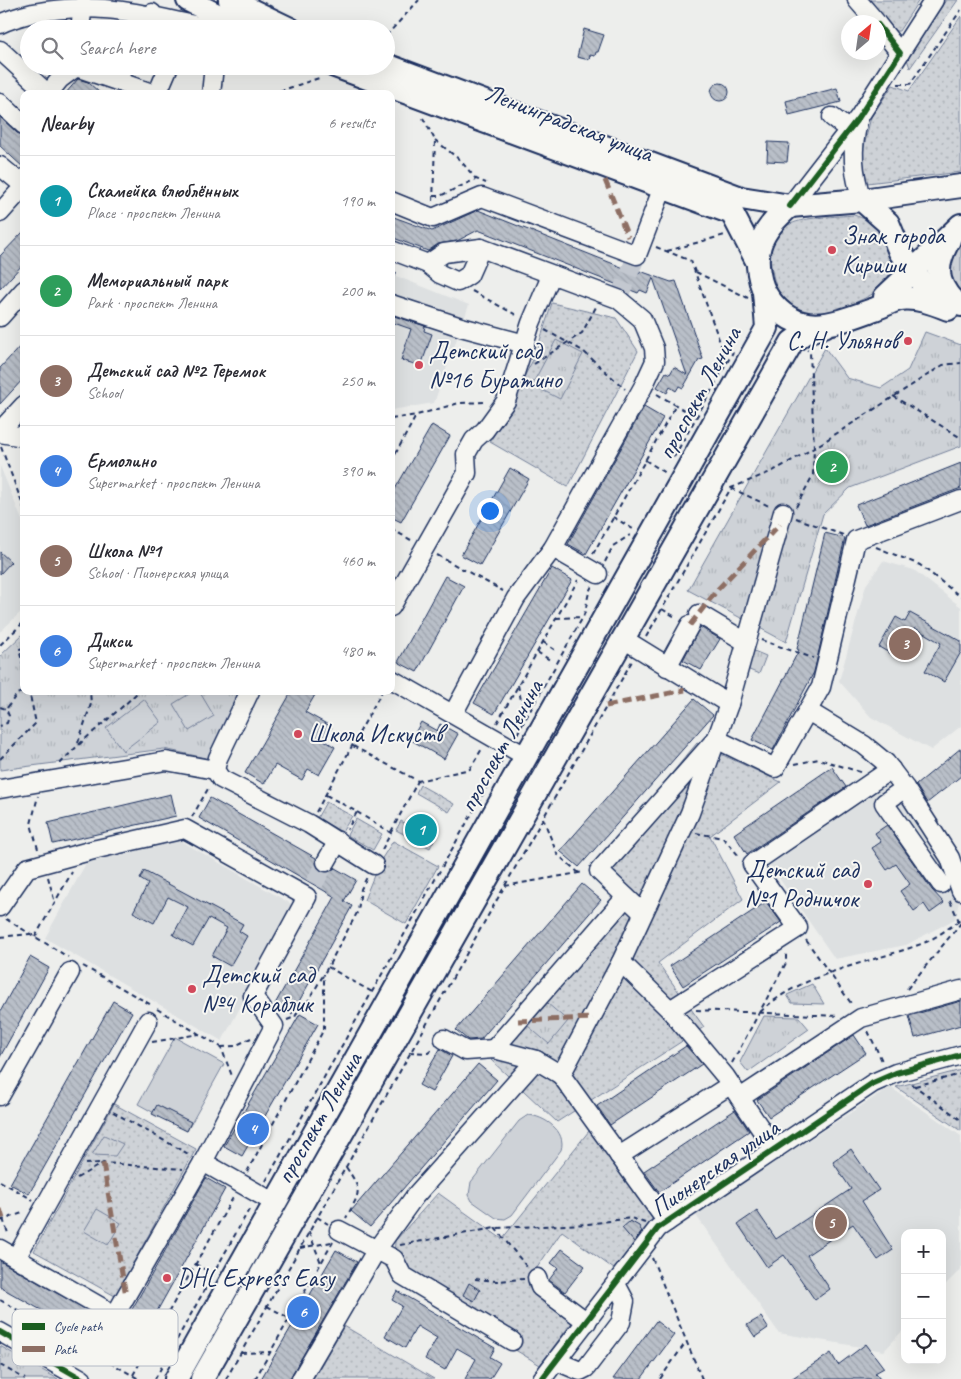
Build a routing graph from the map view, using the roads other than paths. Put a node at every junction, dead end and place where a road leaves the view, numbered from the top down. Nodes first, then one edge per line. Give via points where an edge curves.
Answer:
1 (188, 0) edge
2 (230, 0) edge
3 (252, 0) edge
4 (857, 0) edge
5 (934, 0) edge
6 (83, 5) junction
7 (0, 8) edge
8 (152, 13) junction
9 (870, 15) edge
10 (23, 16) junction
11 (81, 20) edge
12 (148, 20) edge
13 (170, 20) edge
14 (227, 20) edge
15 (271, 20) edge
16 (277, 20) edge
17 (0, 24) edge
18 (886, 35) edge
19 (0, 50) edge
20 (900, 53) junction
21 (20, 68) edge
22 (395, 68) edge
23 (27, 75) edge
24 (64, 75) edge
25 (124, 75) edge
26 (165, 75) edge
27 (213, 75) edge
28 (342, 75) edge
29 (44, 90) edge
30 (51, 90) edge
31 (149, 90) edge
32 (158, 90) edge
33 (211, 90) edge
34 (385, 90) edge
35 (395, 93) edge
36 (0, 103) edge
37 (832, 117) dead end
38 (20, 121) edge
39 (854, 123) junction
40 (0, 166) edge
41 (961, 186) edge
42 (663, 187) junction
43 (20, 188) edge
44 (862, 200) junction
45 (395, 203) edge
46 (790, 206) junction
47 (0, 213) edge
48 (957, 229) edge
49 (481, 248) junction
50 (397, 253) edge
51 (906, 261) junction
52 (757, 262) junction
53 (428, 264) junction
54 (551, 276) junction
55 (756, 291) junction
56 (20, 294) edge
57 (395, 305) edge
58 (956, 308) edge
59 (864, 313) junction
60 (0, 317) edge
61 (824, 326) junction
62 (525, 344) junction
63 (20, 410) edge
64 (0, 432) edge
65 (20, 436) edge
66 (961, 500) edge
67 (790, 510) road end
68 (553, 548) junction
69 (592, 571) road end
70 (395, 600) edge
71 (747, 639) junction
72 (631, 644) junction
73 (667, 666) junction
74 (395, 681) edge
75 (248, 695) edge
76 (729, 704) junction
77 (808, 711) junction
78 (453, 714) junction
79 (716, 739) junction
80 (519, 752) junction
81 (215, 770) junction
82 (885, 773) junction
83 (905, 788) junction
84 (0, 789) edge
85 (339, 842) junction
86 (326, 862) tunnel mouth
87 (374, 865) road end
88 (941, 884) road end
89 (961, 891) edge
90 (626, 897) junction
91 (0, 907) edge
92 (644, 913) junction
93 (621, 962) junction
94 (71, 964) road end
95 (961, 990) edge
96 (670, 1010) junction
97 (148, 1021) dead end
98 (444, 1039) road end
99 (494, 1049) junction
100 (961, 1056) edge
101 (536, 1060) junction
102 (561, 1075) junction
103 (732, 1086) junction
104 (0, 1096) edge
105 (774, 1150) junction
106 (619, 1156) junction
107 (201, 1166) junction
108 (267, 1198) junction
109 (663, 1225) junction
110 (336, 1236) road end
111 (0, 1249) edge
112 (377, 1249) junction
113 (16, 1258) junction
114 (537, 1278) road end
115 (616, 1284) junction
116 (105, 1309) edge
117 (118, 1309) edge
118 (587, 1322) junction
119 (0, 1332) edge
120 (12, 1339) edge
121 (512, 1341) dead end
122 (556, 1361) junction
123 (59, 1366) edge
124 (82, 1379) edge
125 (176, 1379) edge
126 (202, 1379) edge
127 (301, 1379) edge
128 (542, 1379) edge

1 - 14 main road
2 - 15 main road
3 - 16 street
4 - 9 street
5 - 20 street
6 - 8 street via 118,6
6 - 10 street
6 - 11 street
7 - 10 street
8 - 12 street
8 - 13 street
10 - 17 street
18 - 20 street
19 - 21 street
20 - 39 street
22 - 46 main road, Ленинградская улица via 741,198
23 - 29 street
24 - 30 street
25 - 31 street
26 - 32 street
27 - 33 street
28 - 34 main road, Ленинградская улица
35 - 42 main road, Ленинградская улица
36 - 38 street
37 - 39 street
39 - 44 street via 853,161
39 - 46 street
40 - 43 street
41 - 44 main road
42 - 45 street via 637,255 482,197 433,218
42 - 52 main road, Ленинградская улица via 728,221
43 - 47 street
44 - 46 main road
44 - 51 main road via 888,223
46 - 52 main road via 769,227 760,245
48 - 51 main road
48 - 58 main road via 940,256 937,268 940,282
49 - 53 street via 444,253
49 - 53 street via 469,275 458,282
49 - 54 street
50 - 53 street
51 - 58 main road via 922,283
51 - 59 main road via 885,297
52 - 55 main road
54 - 62 street
54 - 68 street via 618,299 642,319 654,348 655,361
55 - 61 main road via 786,317
55 - 80 main road, проспект Ленина via 767,328
56 - 60 street
57 - 62 street
58 - 59 main road via 912,299 899,300
59 - 61 main road
61 - 72 main road, проспект Ленина via 792,342
62 - 70 street via 506,401 466,454 467,473
63 - 64 street
64 - 65 street
66 - 77 street via 856,540 821,687
67 - 71 street
68 - 69 street
68 - 78 street via 516,598
71 - 73 street via 694,620
71 - 76 street
72 - 73 street
72 - 126 main road, проспект Ленина
73 - 76 street
74 - 78 street
75 - 81 street
76 - 79 street
77 - 79 street via 775,768
77 - 82 street via 864,746
78 - 80 street
79 - 90 street via 599,871
79 - 92 street via 682,830
80 - 108 main road, проспект Ленина
81 - 84 street via 166,761
81 - 85 street via 221,779
82 - 83 street
82 - 96 street via 752,864 792,932
83 - 88 street via 884,803
83 - 89 street via 950,858
85 - 86 street
85 - 87 street
90 - 92 street
90 - 99 street
91 - 107 street via 27,868 185,829 311,891 253,996 274,1026
92 - 93 street
93 - 96 street
93 - 102 street
94 - 104 street
95 - 103 street via 861,1018
96 - 103 street
97 - 113 street
98 - 99 street via 466,1051
99 - 101 street
100 - 105 street, Пионерская улица via 893,1074 873,1083
101 - 102 street
101 - 112 street via 415,1196
102 - 106 street
103 - 105 street
103 - 106 street
105 - 109 street, Пионерская улица
106 - 109 street
107 - 108 street
107 - 117 street
108 - 125 main road, проспект Ленина
109 - 115 street, Пионерская улица
110 - 112 street
111 - 113 street
112 - 121 street via 394,1259 402,1275
112 - 127 street
113 - 116 street
114 - 118 street via 540,1287
115 - 118 street, Пионерская улица
115 - 122 street via 625,1301 621,1322 586,1368 580,1371
118 - 122 street, Пионерская улица
119 - 120 street
122 - 128 street, Пионерская улица
123 - 124 street

